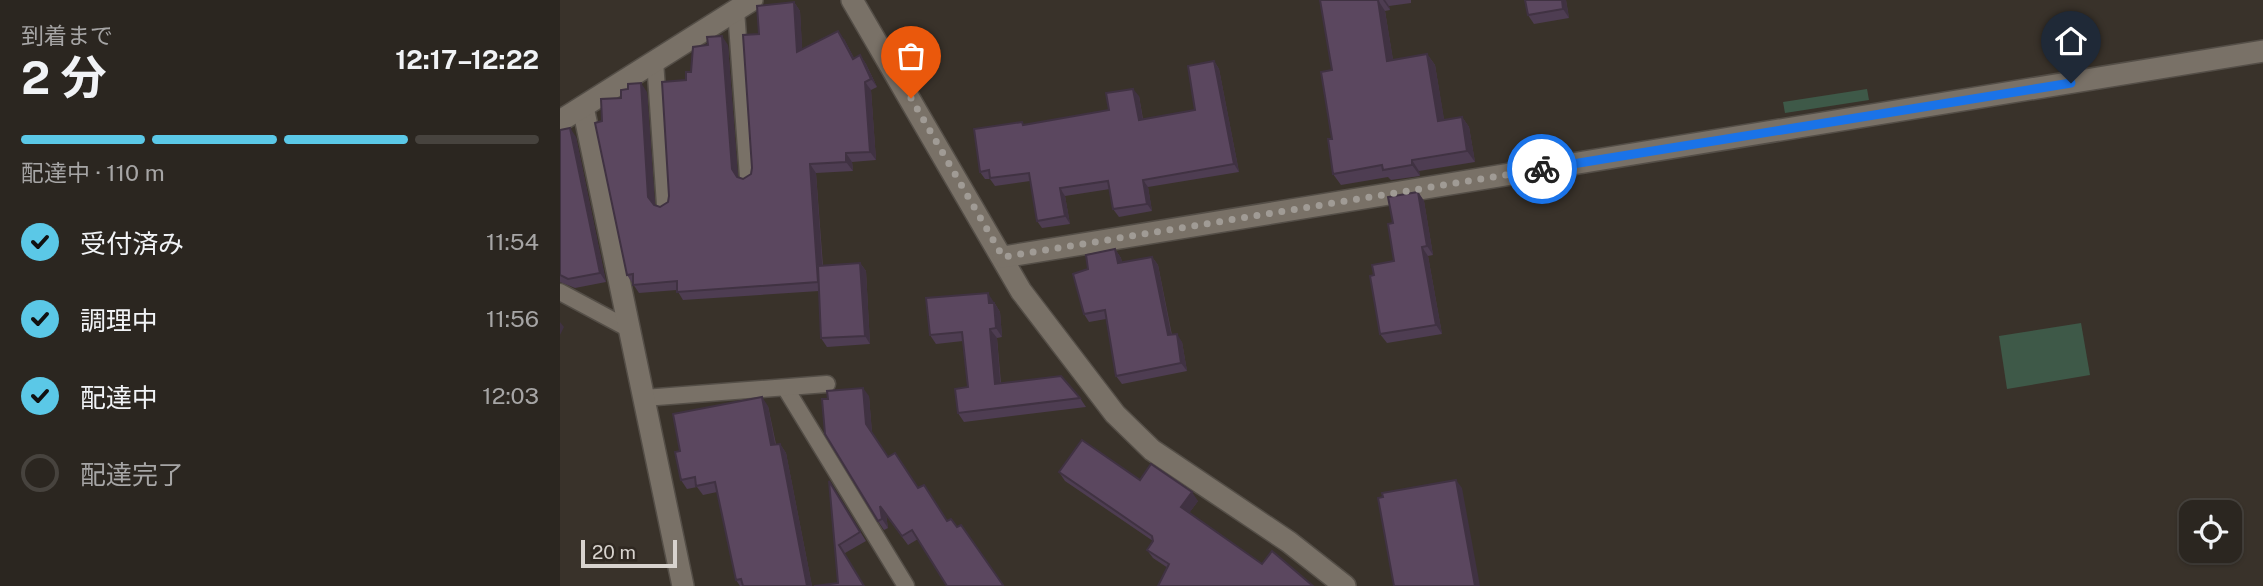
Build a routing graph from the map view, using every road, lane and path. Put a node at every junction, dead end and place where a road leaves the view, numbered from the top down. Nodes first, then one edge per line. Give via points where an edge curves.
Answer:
1 (852, 0) edge
2 (744, 5) edge
3 (2263, 51) edge
4 (655, 61) junction
5 (583, 107) junction
6 (560, 121) edge
7 (748, 177) edge
8 (665, 205) edge
9 (1003, 257) junction
10 (560, 292) edge
11 (631, 330) junction
12 (827, 384) dead end
13 (786, 389) junction
14 (644, 398) junction
15 (684, 586) edge
16 (906, 586) edge
17 (1345, 586) edge

1 - 9 street
2 - 4 street
2 - 7 lane
3 - 9 street
4 - 5 street
4 - 8 lane
5 - 6 street
5 - 11 street
9 - 17 street via 1021,291 1107,404 1152,450 1289,542
10 - 11 lane
11 - 14 street
12 - 13 lane
13 - 14 lane
13 - 16 lane
14 - 15 street

